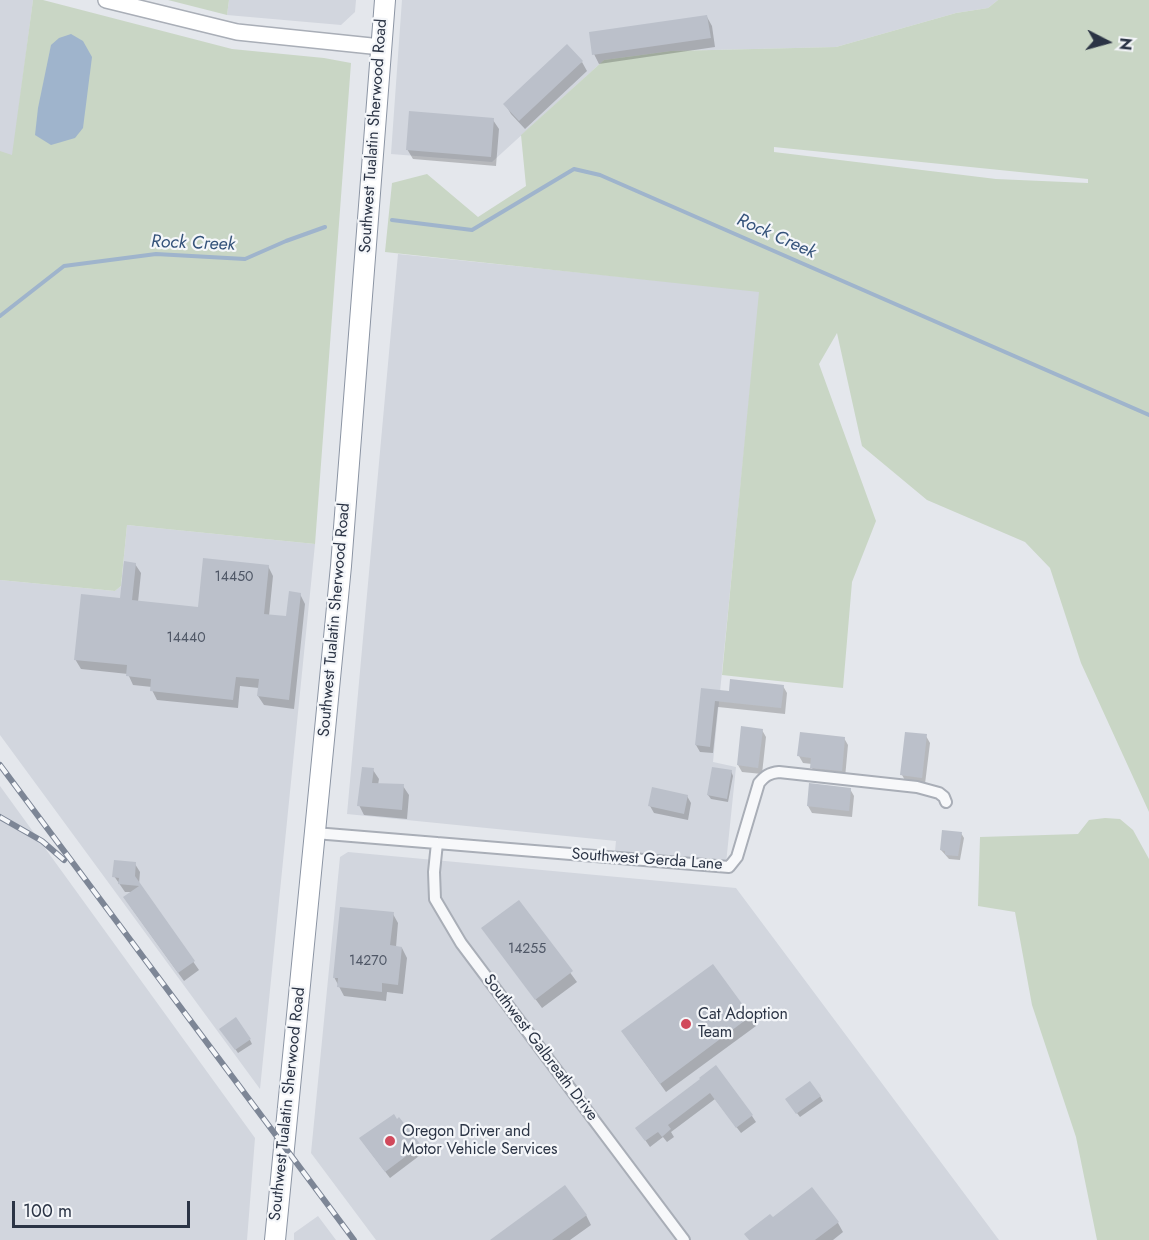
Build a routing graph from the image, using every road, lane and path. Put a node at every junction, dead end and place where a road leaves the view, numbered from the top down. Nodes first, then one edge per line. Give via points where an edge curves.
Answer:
1 (106, 0) edge
2 (385, 0) edge
3 (381, 47) junction
4 (946, 802) dead end
5 (315, 833) junction
6 (437, 843) junction
7 (275, 1240) edge
8 (684, 1240) edge

1 - 3 street via 237,32
2 - 3 highway, Southwest Tualatin Sherwood Road
3 - 5 highway, Southwest Tualatin Sherwood Road via 341,566
4 - 6 street, Southwest Gerda Lane via 939,793 905,785 770,773 759,783 737,857 729,867
5 - 6 street, Southwest Gerda Lane
5 - 7 highway, Southwest Tualatin Sherwood Road
6 - 8 street, Southwest Galbreath Drive via 435,899 461,943

